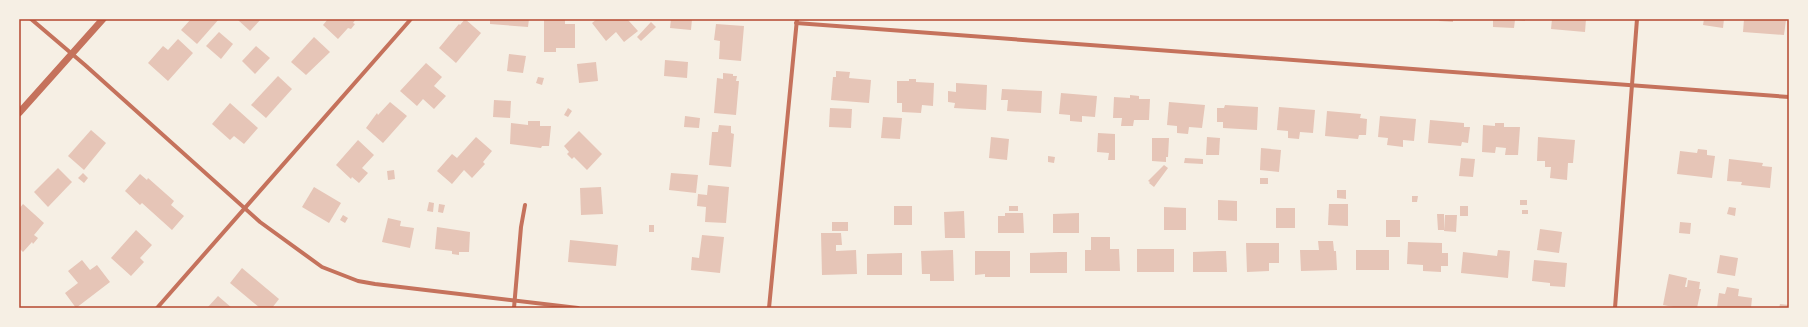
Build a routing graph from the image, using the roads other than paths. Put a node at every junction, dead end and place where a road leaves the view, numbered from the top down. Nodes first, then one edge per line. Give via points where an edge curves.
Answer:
1 (31, 19) edge
2 (103, 19) edge
3 (411, 19) edge
4 (1637, 19) edge
5 (796, 21) edge
6 (72, 54) junction
7 (1632, 85) junction
8 (1789, 97) edge
9 (19, 113) edge
10 (525, 205) dead end
11 (245, 208) junction
12 (515, 301) junction
13 (157, 308) edge
14 (514, 308) edge
15 (578, 308) edge
16 (769, 308) edge
17 (1615, 308) edge

1 - 6 street
2 - 6 street
3 - 11 street
4 - 7 street
5 - 7 street
5 - 16 street
6 - 9 street
6 - 11 street
7 - 8 street
7 - 17 street
10 - 12 street
11 - 12 street via 305,256 339,275 376,284
11 - 13 street
12 - 14 street
12 - 15 street

